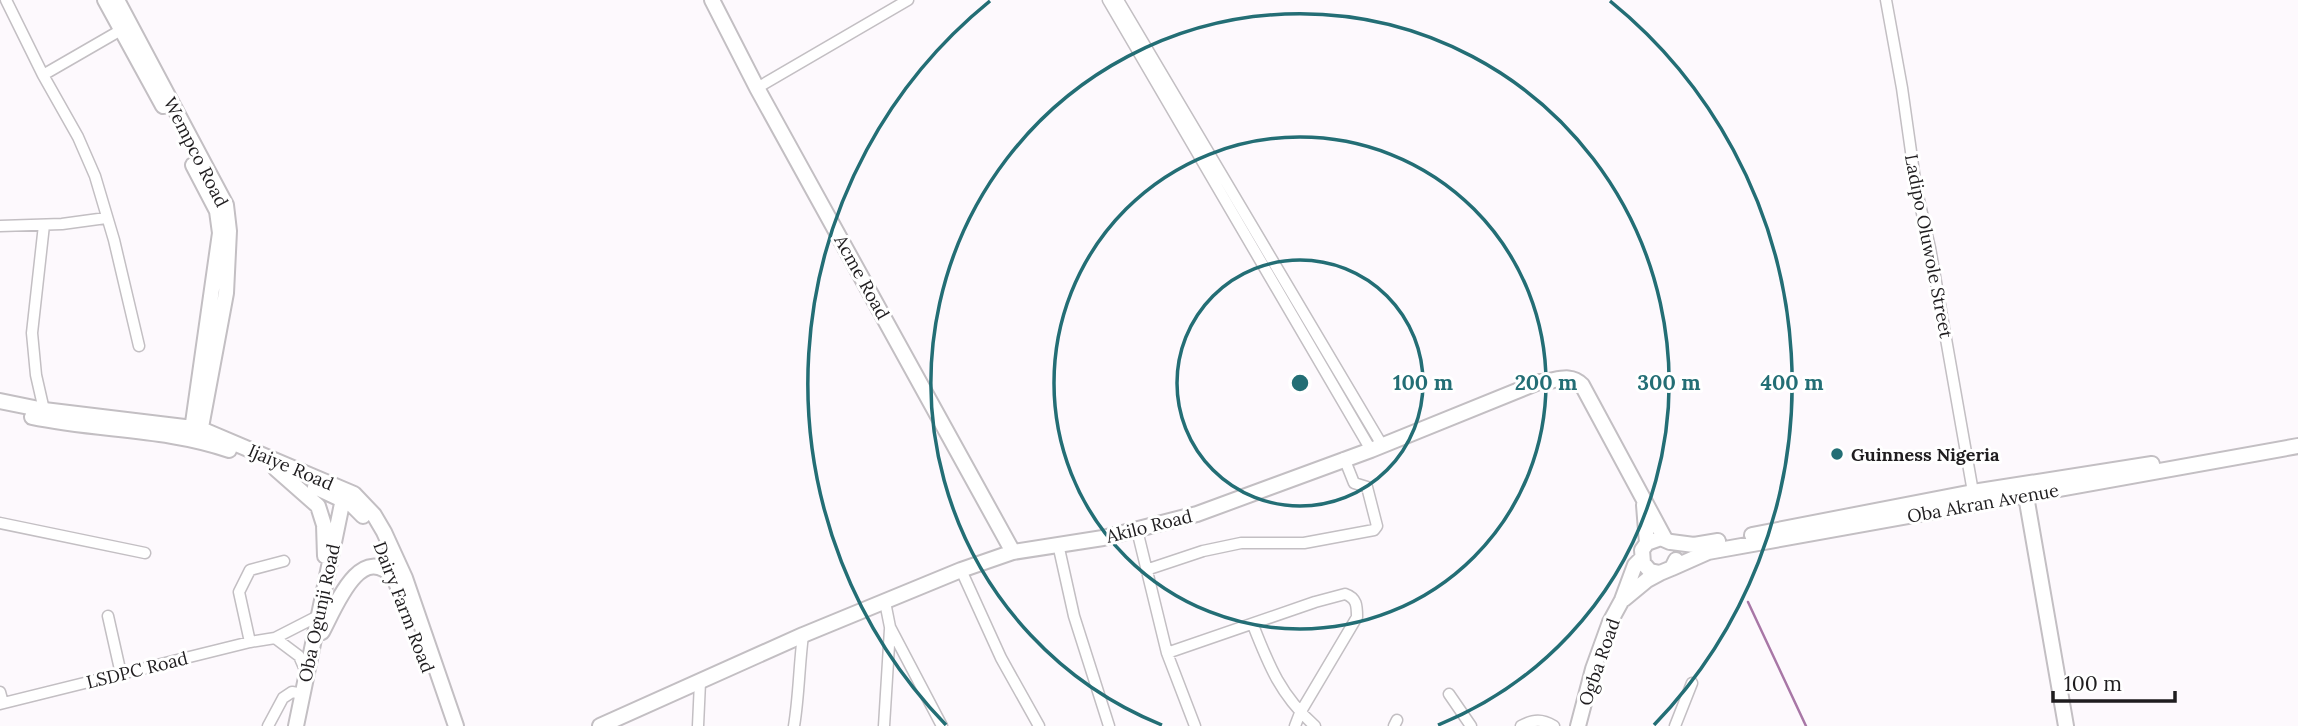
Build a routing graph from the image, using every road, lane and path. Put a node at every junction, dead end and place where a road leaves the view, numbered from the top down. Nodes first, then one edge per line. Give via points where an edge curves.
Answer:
1 (6, 0) edge
2 (105, 0) edge
3 (117, 0) edge
4 (712, 0) edge
5 (908, 0) edge
6 (1108, 0) edge
7 (1118, 0) edge
8 (1886, 0) edge
9 (1126, 23) junction
10 (121, 30) junction
11 (43, 75) junction
12 (757, 88) junction
13 (106, 218) junction
14 (44, 225) junction
15 (0, 226) edge
16 (139, 345) dead end
17 (0, 401) edge
18 (44, 410) junction
19 (0, 411) edge
20 (196, 433) junction
21 (2298, 437) edge
22 (2298, 446) edge
23 (1377, 447) junction
24 (1344, 458) junction
25 (276, 469) junction
26 (1973, 492) junction
27 (1642, 494) junction
28 (2026, 495) junction
29 (348, 497) junction
30 (0, 523) edge
31 (1136, 530) junction
32 (1668, 541) junction
33 (1647, 543) junction
34 (1058, 544) junction
35 (1013, 552) junction
36 (145, 553) dead end
37 (1642, 558) junction
38 (284, 561) dead end
39 (961, 570) junction
40 (1146, 570) junction
41 (1666, 571) junction
42 (326, 575) junction
43 (394, 578) junction
44 (1622, 600) junction
45 (885, 602) junction
46 (108, 616) dead end
47 (318, 616) junction
48 (1253, 625) junction
49 (890, 627) junction
50 (322, 632) junction
51 (803, 635) junction
52 (275, 638) junction
53 (250, 642) junction
54 (1167, 653) junction
55 (121, 674) junction
56 (306, 675) junction
57 (700, 682) junction
58 (1692, 683) dead end
59 (1449, 694) dead end
60 (307, 695) junction
61 (1, 700) edge
62 (1300, 713) junction
63 (268, 726) edge
64 (296, 726) edge
65 (306, 726) edge
66 (449, 726) edge
67 (456, 726) edge
68 (600, 726) edge
69 (698, 726) edge
70 (794, 726) edge
71 (884, 726) edge
72 (942, 726) edge
73 (1039, 726) edge
74 (1109, 726) edge
75 (1195, 726) edge
76 (1296, 726) edge
77 (1315, 726) edge
78 (1471, 726) edge
79 (1521, 726) edge
80 (1554, 726) edge
81 (1578, 726) edge
82 (1675, 726) edge
83 (2066, 726) edge

1 - 11 street
2 - 10 main road, Wempco Road
3 - 20 main road, Wempco Road via 226,205 226,293
4 - 12 main road, Acme Road
5 - 12 street
6 - 9 street
7 - 9 street
8 - 26 street, Ladipo Oluwole Street
9 - 23 street
10 - 11 street
10 - 20 main road, Wempco Road via 217,211 219,258
11 - 13 street via 78,137
12 - 35 main road, Acme Road
13 - 14 street
13 - 16 street
14 - 15 street
14 - 18 street via 32,333
17 - 18 main road, Ijaiye Road
18 - 20 main road, Ijaiye Road
19 - 20 main road, Ijaiye Road via 64,423
20 - 25 main road, Ijaiye Road
20 - 29 main road, Ijaiye Road
21 - 26 main road, Oba Akran Avenue
22 - 28 main road, Oba Akran Avenue
23 - 24 main road, Akilo Road
23 - 27 main road, Akilo Road via 1539,382 1572,377 1582,385
24 - 31 main road, Akilo Road via 1196,514
24 - 40 street via 1353,483 1365,485 1369,491 1374,530 1304,543 1241,543
25 - 29 main road, Ijaiye Road
25 - 42 main road via 318,506 324,525
26 - 32 main road, Oba Akran Avenue via 1694,545
27 - 32 main road, Akilo Road
27 - 33 main road, Akilo Road
28 - 41 main road, Oba Akran Avenue via 1708,552
28 - 83 main road
29 - 42 main road, Oba Ogunji Road
29 - 43 main road, Dairy Farm Road via 383,547
29 - 50 main road, Oba Ogunji Road
29 - 67 main road, Dairy Farm Road via 374,515 384,532 405,578
30 - 36 street
31 - 34 main road, Akilo Road
31 - 40 street
32 - 33 main road via 1656,538
32 - 41 main road via 1677,555
33 - 37 main road
34 - 35 main road, Akilo Road
34 - 74 street via 1074,616
35 - 39 main road, Akilo Road
37 - 41 main road via 1646,568
37 - 44 main road, Ogba Road
38 - 53 street via 250,570 239,592
39 - 45 main road, Akilo Road
39 - 73 street
40 - 54 street
41 - 44 main road, Ogba Road
42 - 47 main road, Oba Ogunji Road
43 - 50 main road via 376,565 365,568 353,578
43 - 66 main road, Dairy Farm Road
44 - 81 main road, Ogba Road via 1593,669
45 - 49 street
45 - 51 main road, Akilo Road
46 - 55 street
47 - 52 street, LSDPC Road
47 - 56 main road, Oba Ogunji Road
48 - 54 street
48 - 62 street via 1285,695
48 - 62 street via 1331,597 1345,594 1355,600 1354,624
49 - 71 street
49 - 72 street
50 - 60 main road, Oba Ogunji Road
51 - 57 main road, Akilo Road
51 - 70 street
52 - 53 street, LSDPC Road
52 - 56 street via 299,656
53 - 55 street, LSDPC Road
54 - 75 street
55 - 61 street, LSDPC Road
56 - 60 main road, Oba Ogunji Road
57 - 68 main road, Akilo Road
57 - 69 street
58 - 82 street
59 - 78 street
60 - 63 street via 292,692 283,698
60 - 64 main road, Oba Ogunji Road
60 - 65 main road, Oba Ogunji Road
62 - 76 street
62 - 77 street
79 - 80 street via 1544,720

